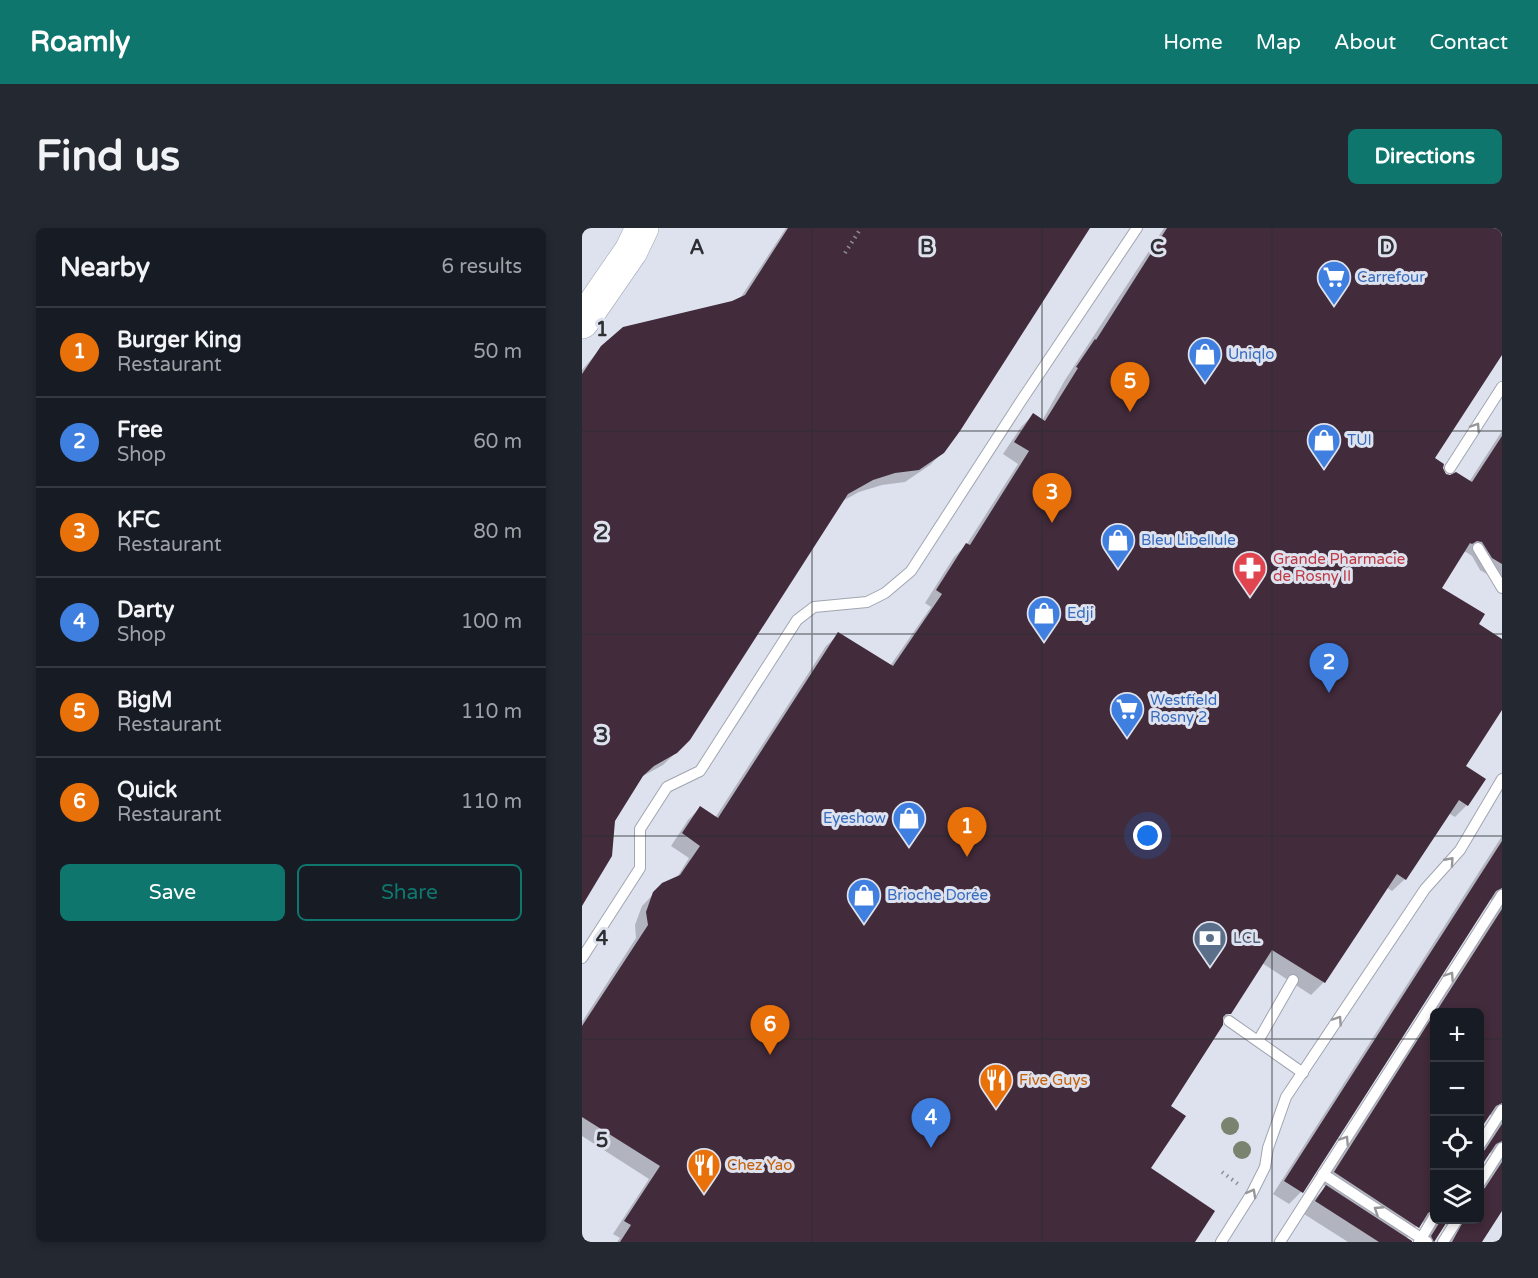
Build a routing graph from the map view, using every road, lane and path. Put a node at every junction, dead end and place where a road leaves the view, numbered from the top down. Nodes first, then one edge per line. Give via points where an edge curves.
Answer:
1 (633, 228) edge
2 (642, 228) edge
3 (861, 228) edge
4 (1137, 228) edge
5 (845, 253) dead end
6 (582, 293) edge
7 (582, 322) edge
8 (1502, 387) edge
9 (1450, 468) dead end
10 (1478, 548) dead end
11 (1502, 588) edge
12 (1502, 779) edge
13 (1502, 895) edge
14 (582, 958) edge
15 (1293, 980) dead end
16 (1229, 1021) dead end
17 (1258, 1041) junction
18 (1303, 1073) junction
19 (1502, 1103) edge
20 (1502, 1110) edge
21 (1502, 1117) edge
22 (1484, 1138) edge
23 (1502, 1148) edge
24 (1323, 1174) junction
25 (1484, 1176) edge
26 (1430, 1224) edge
27 (1454, 1224) edge
28 (1221, 1242) edge
29 (1280, 1242) edge
30 (1419, 1242) edge
31 (1428, 1242) edge
32 (1443, 1242) edge

1 - 6 main road
2 - 7 main road via 632,251
3 - 5 path
4 - 14 lane via 910,572 867,602 814,607 797,620 700,771 667,787 640,829 640,868
9 -> 8 lane
10 - 11 lane
18 -> 12 lane via 1425,889 1460,849
24 -> 13 lane
15 - 17 lane
16 - 17 lane
17 - 18 lane
28 -> 18 lane via 1261,1176 1286,1098
19 - 21 lane via 1498,1109
20 - 22 lane
23 - 25 lane
24 - 29 lane
31 -> 24 lane
26 - 30 lane
27 - 32 lane

